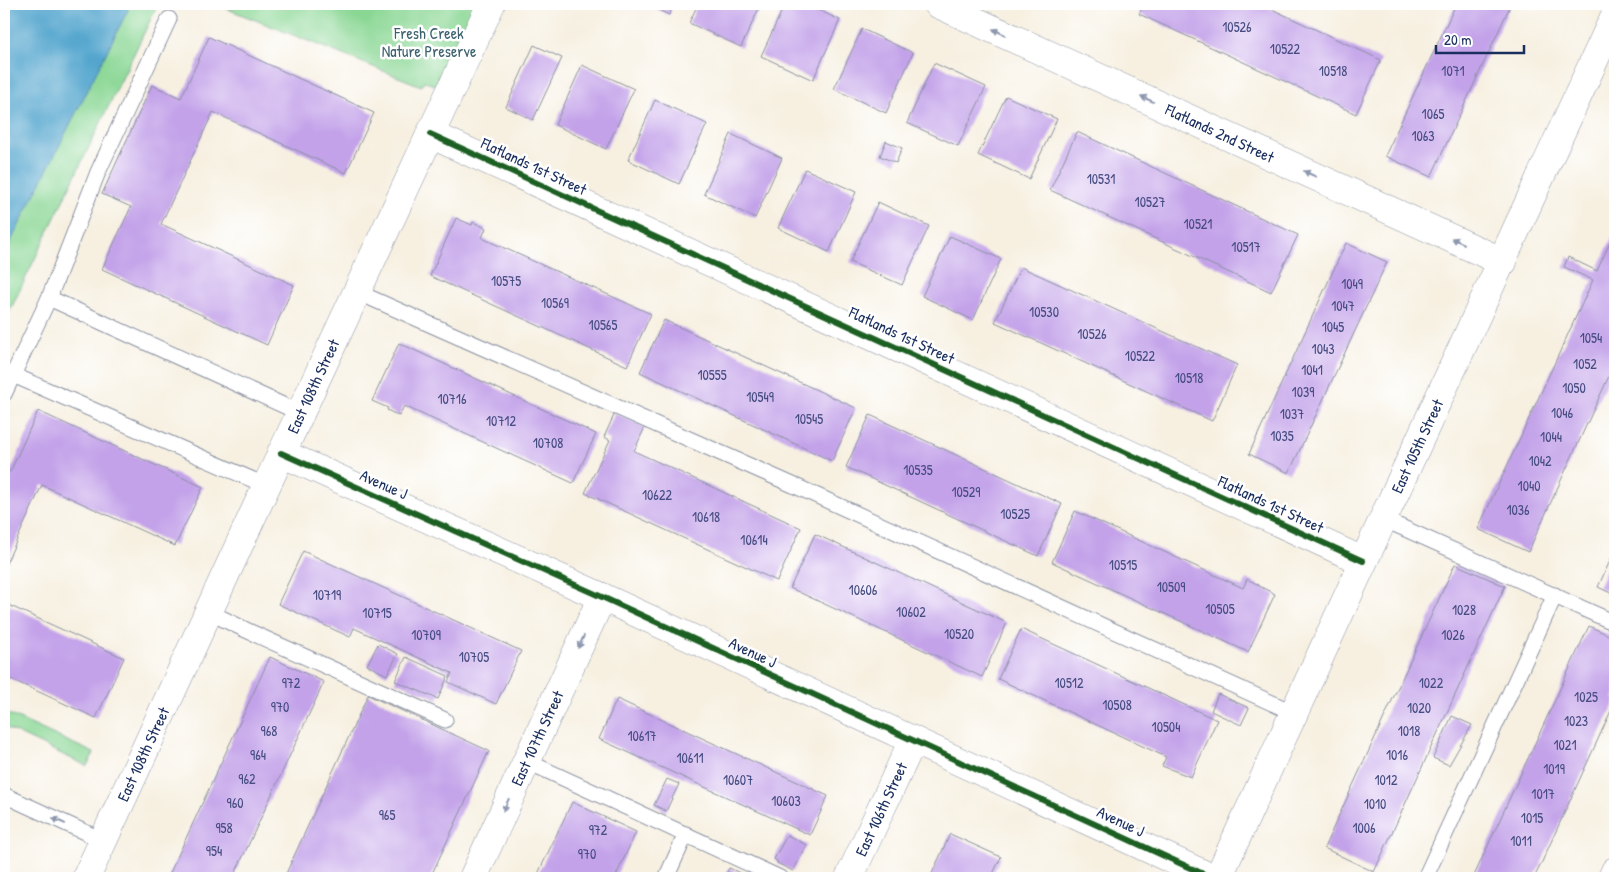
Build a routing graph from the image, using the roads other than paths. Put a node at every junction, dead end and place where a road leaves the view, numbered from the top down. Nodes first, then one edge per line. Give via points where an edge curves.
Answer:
1 (492, 4) edge
2 (938, 4) edge
3 (1615, 15) edge
4 (168, 19) dead end
5 (430, 134) junction
6 (1502, 262) junction
7 (357, 292) junction
8 (49, 298) junction
9 (13, 375) junction
10 (4, 394) edge
11 (300, 413) junction
12 (281, 453) junction
13 (266, 486) junction
14 (1383, 519) junction
15 (1363, 561) junction
16 (1555, 595) junction
17 (602, 597) junction
18 (209, 612) junction
19 (1615, 623) edge
20 (1294, 713) junction
21 (446, 720) dead end
22 (912, 740) junction
23 (526, 761) junction
24 (4, 795) edge
25 (686, 834) junction
26 (104, 841) junction
27 (1615, 871) edge
28 (86, 878) edge
29 (473, 878) edge
30 (666, 878) edge
31 (780, 878) edge
32 (849, 878) edge
33 (1212, 878) edge
34 (1218, 878) edge
35 (1425, 878) edge
36 (1612, 878) edge

1 - 5 street, East 108th Street
6 -> 2 street, Flatlands 2nd Street
3 - 6 street, East 105th Street
4 - 8 lane via 98,172
5 - 7 street, East 108th Street
5 - 15 street, Flatlands 1st Street
6 - 14 street, East 105th Street
7 - 11 street, East 108th Street
7 - 20 lane via 802,489
8 - 9 lane
8 - 11 lane
9 - 10 lane
9 - 13 lane
11 - 12 street, East 108th Street
12 - 13 street, East 108th Street
12 - 17 street, Avenue J
13 - 18 street, East 108th Street
14 - 15 street, East 105th Street
14 - 16 lane
15 - 20 street, East 105th Street
16 - 19 lane
16 - 35 lane
17 - 22 street, Avenue J
17 -> 23 street, East 107th Street
18 - 21 lane
18 - 26 street, East 108th Street
20 - 34 street, East 105th Street
22 - 32 street, East 106th Street
22 - 33 street, Avenue J
23 - 25 lane
23 -> 29 street, East 107th Street
26 -> 24 lane
25 - 30 lane
25 - 31 lane
26 - 28 street, East 108th Street
27 - 36 street

